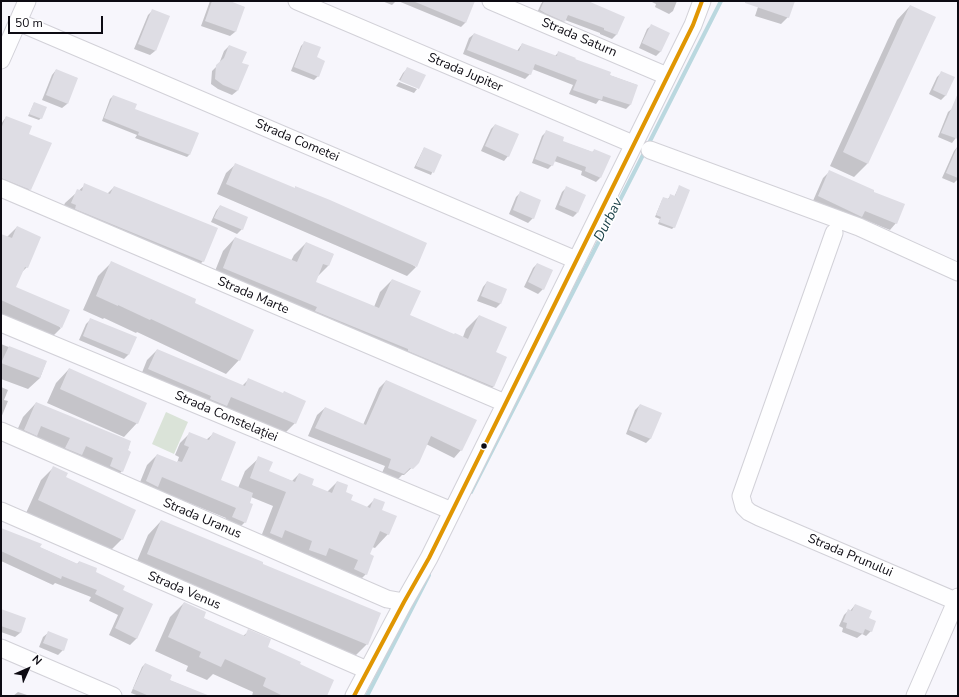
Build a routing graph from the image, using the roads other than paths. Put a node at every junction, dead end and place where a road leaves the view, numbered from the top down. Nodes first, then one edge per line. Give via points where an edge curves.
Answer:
1 (27, 1) edge
2 (297, 1) edge
3 (491, 1) edge
4 (702, 1) edge
5 (18, 22) junction
6 (1, 60) edge
7 (667, 76) junction
8 (633, 144) junction
9 (650, 150) dead end
10 (1, 188) edge
11 (834, 233) dead end
12 (576, 260) junction
13 (958, 272) edge
14 (1, 323) edge
15 (505, 403) junction
16 (1, 431) edge
17 (1, 511) edge
18 (452, 511) junction
19 (957, 600) edge
20 (404, 602) junction
21 (1, 648) edge
22 (368, 670) junction
23 (104, 694) edge
24 (354, 696) edge
25 (915, 696) edge

1 - 5 street
2 - 8 street, Strada Jupiter
3 - 7 street, Strada Saturn
4 - 7 street
5 - 6 street
5 - 12 street, Strada Cometei
7 - 8 street
8 - 12 street
9 - 13 street via 859,227
10 - 15 street, Strada Marte
11 - 19 street, Strada Prunului via 741,496 744,507 758,517
12 - 15 street
14 - 18 street, Strada Constelației
15 - 18 street
16 - 20 street, Strada Uranus via 387,599
17 - 22 street, Strada Venus
18 - 20 street
19 - 25 street
20 - 22 street
21 - 23 street
22 - 24 street

